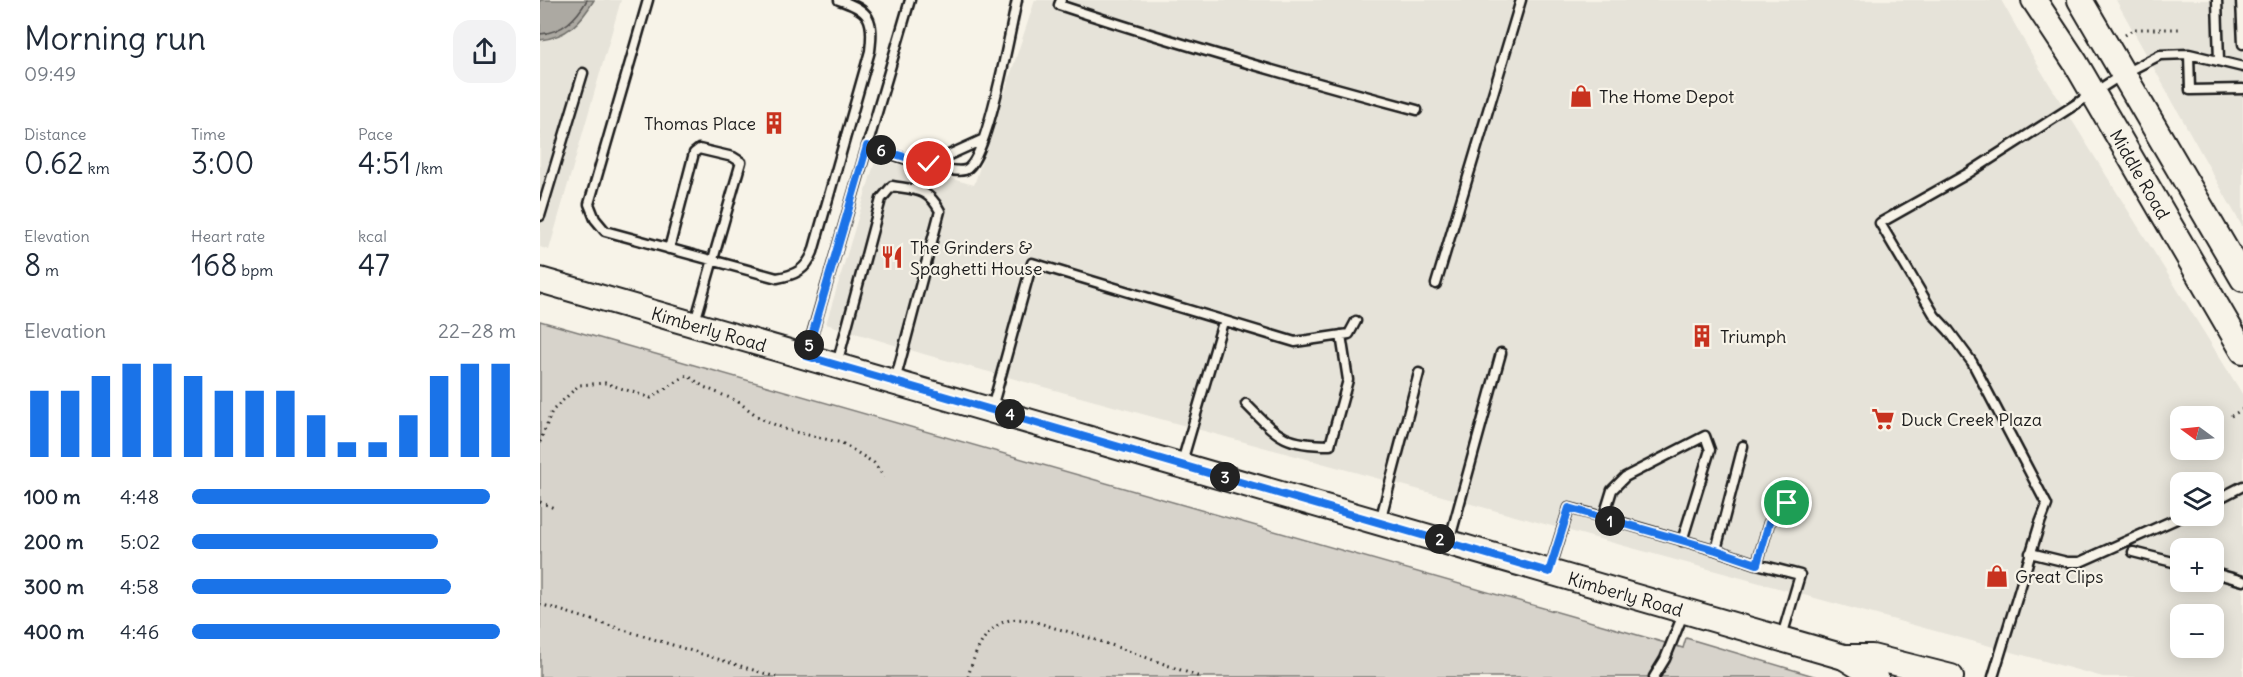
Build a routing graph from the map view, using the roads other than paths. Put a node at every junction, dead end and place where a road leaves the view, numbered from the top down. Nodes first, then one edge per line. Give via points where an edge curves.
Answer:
1 (648, 0) edge
2 (839, 0) edge
3 (910, 0) edge
4 (1017, 0) edge
5 (1061, 0) edge
6 (1521, 0) edge
7 (2034, 0) edge
8 (2080, 0) edge
9 (2217, 0) edge
10 (2241, 0) edge
11 (2243, 44) edge
12 (2189, 54) junction
13 (2218, 61) junction
14 (2243, 67) edge
15 (583, 73) dead end
16 (2123, 74) junction
17 (2243, 88) edge
18 (2092, 94) junction
19 (1417, 110) dead end
20 (982, 140) junction
21 (867, 146) junction
22 (929, 164) junction
23 (540, 216) edge
24 (669, 249) junction
25 (714, 262) junction
26 (2243, 279) edge
27 (540, 280) edge
28 (1436, 284) dead end
29 (1356, 321) dead end
30 (1223, 322) junction
31 (694, 323) junction
32 (1341, 335) junction
33 (2243, 351) edge
34 (1501, 353) dead end
35 (806, 356) junction
36 (837, 364) junction
37 (1419, 373) dead end
38 (895, 382) junction
39 (1246, 404) dead end
40 (992, 409) junction
41 (1743, 446) dead end
42 (1181, 465) junction
43 (2243, 486) edge
44 (2224, 496) edge
45 (1787, 503) dead end
46 (1603, 519) junction
47 (1380, 522) junction
48 (2170, 522) edge
49 (1683, 541) junction
50 (1449, 542) junction
51 (1716, 550) junction
52 (2133, 552) dead end
53 (2031, 553) junction
54 (2170, 561) edge
55 (1757, 564) junction
56 (1549, 572) junction
57 (2224, 576) edge
58 (2243, 581) edge
59 (1685, 611) junction
60 (1781, 639) junction
61 (1844, 657) junction
62 (1654, 677) edge
63 (1876, 677) edge
64 (1951, 677) edge
65 (1993, 677) edge

1 - 24 lane via 590,204 605,231
2 - 25 lane via 865,11 871,22 870,51 809,263 794,275 777,278
3 - 21 lane
4 - 20 lane via 989,125
5 - 19 lane via 1059,5 1103,20
6 - 28 lane
7 - 18 main road, Middle Road
8 - 16 main road, Middle Road
9 - 13 lane
10 - 11 lane
12 - 13 lane
12 - 16 lane via 2160,55
12 - 17 lane via 2190,90
13 - 14 lane
15 - 23 lane
16 - 18 lane
16 - 26 main road, Middle Road
18 - 33 main road, Middle Road
18 - 53 lane via 1967,174 1880,223 1921,295 1972,362 2047,505
20 - 22 lane
20 - 22 lane via 973,164 966,170
21 - 22 lane
21 - 35 lane
24 - 25 lane
24 - 25 lane via 694,153 699,149 733,157 741,162
25 - 31 lane
27 - 31 main road, Kimberly Road
29 - 32 lane via 1349,334
30 - 32 lane via 1295,342
30 - 40 lane via 1032,263
30 - 42 lane
31 - 35 main road, Kimberly Road
32 - 39 lane via 1348,380 1330,445 1290,442
34 - 50 lane
35 - 36 main road, Kimberly Road
36 - 38 main road, Kimberly Road
36 - 38 lane via 881,199 892,186 921,191 934,199 940,212
37 - 47 lane
38 - 40 main road, Kimberly Road
40 - 42 main road, Kimberly Road
41 - 51 lane
42 - 47 main road, Kimberly Road
43 - 44 lane
45 - 55 lane via 1769,523
46 - 49 lane
46 - 49 lane via 1612,490 1625,477 1705,436 1710,450
46 - 56 lane via 1569,508
47 - 50 main road, Kimberly Road
48 - 53 lane via 2080,562
49 - 51 lane
50 - 56 main road, Kimberly Road
51 - 55 lane
52 - 54 lane
53 - 65 lane
55 - 60 lane via 1800,575
56 - 59 main road, Kimberly Road
57 - 58 lane
59 - 60 main road, Kimberly Road
59 - 62 lane
60 - 61 main road, Kimberly Road
61 - 63 main road, Kimberly Road
61 - 64 main road, Kimberly Road via 1872,657

